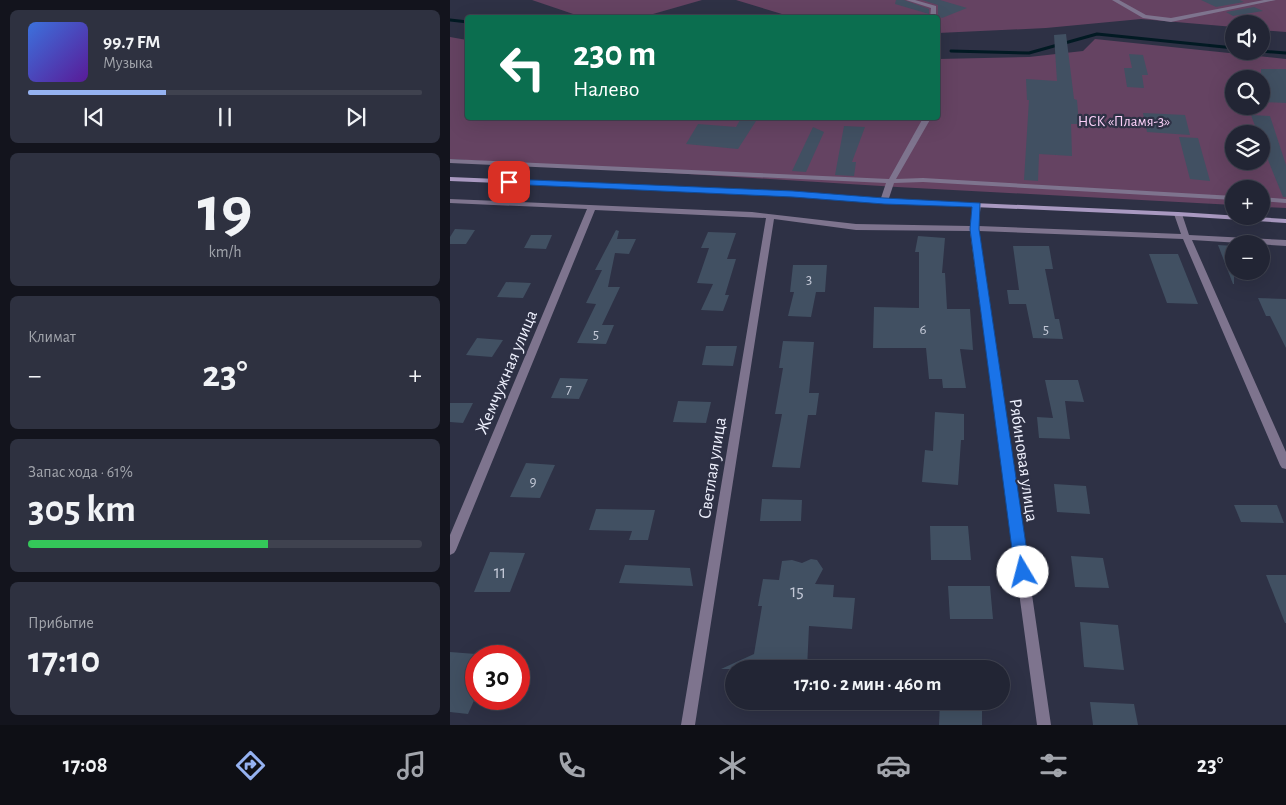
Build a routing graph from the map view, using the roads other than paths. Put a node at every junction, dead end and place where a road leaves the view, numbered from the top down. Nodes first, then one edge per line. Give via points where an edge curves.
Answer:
1 (909, 0) edge
2 (1116, 0) edge
3 (1273, 0) edge
4 (933, 15) edge
5 (926, 120) edge
6 (450, 161) edge
7 (450, 179) edge
8 (891, 181) junction
9 (1225, 197) edge
10 (1270, 200) edge
11 (450, 201) edge
12 (884, 201) junction
13 (1286, 201) edge
14 (977, 205) junction
15 (592, 207) junction
16 (1178, 214) junction
17 (770, 218) junction
18 (1286, 221) edge
19 (974, 229) junction
20 (1186, 237) junction
21 (1286, 243) edge
22 (1286, 465) edge
23 (450, 550) edge
24 (688, 725) edge
25 (1044, 725) edge

1 - 4 street via 934,8
2 - 3 street via 1145,17 1171,20
5 - 8 street
6 - 8 street
7 - 12 street
8 - 9 street via 942,181
8 - 12 street
10 - 13 street
11 - 15 street
12 - 14 street
14 - 16 street
14 - 19 street, Рябиновая улица
15 - 17 street via 752,214
15 - 23 street, Жемчужная улица
16 - 18 street
16 - 20 street
17 - 19 street via 856,227
17 - 24 street, Светлая улица
19 - 20 street
19 - 25 street, Рябиновая улица
20 - 21 street
20 - 22 street

